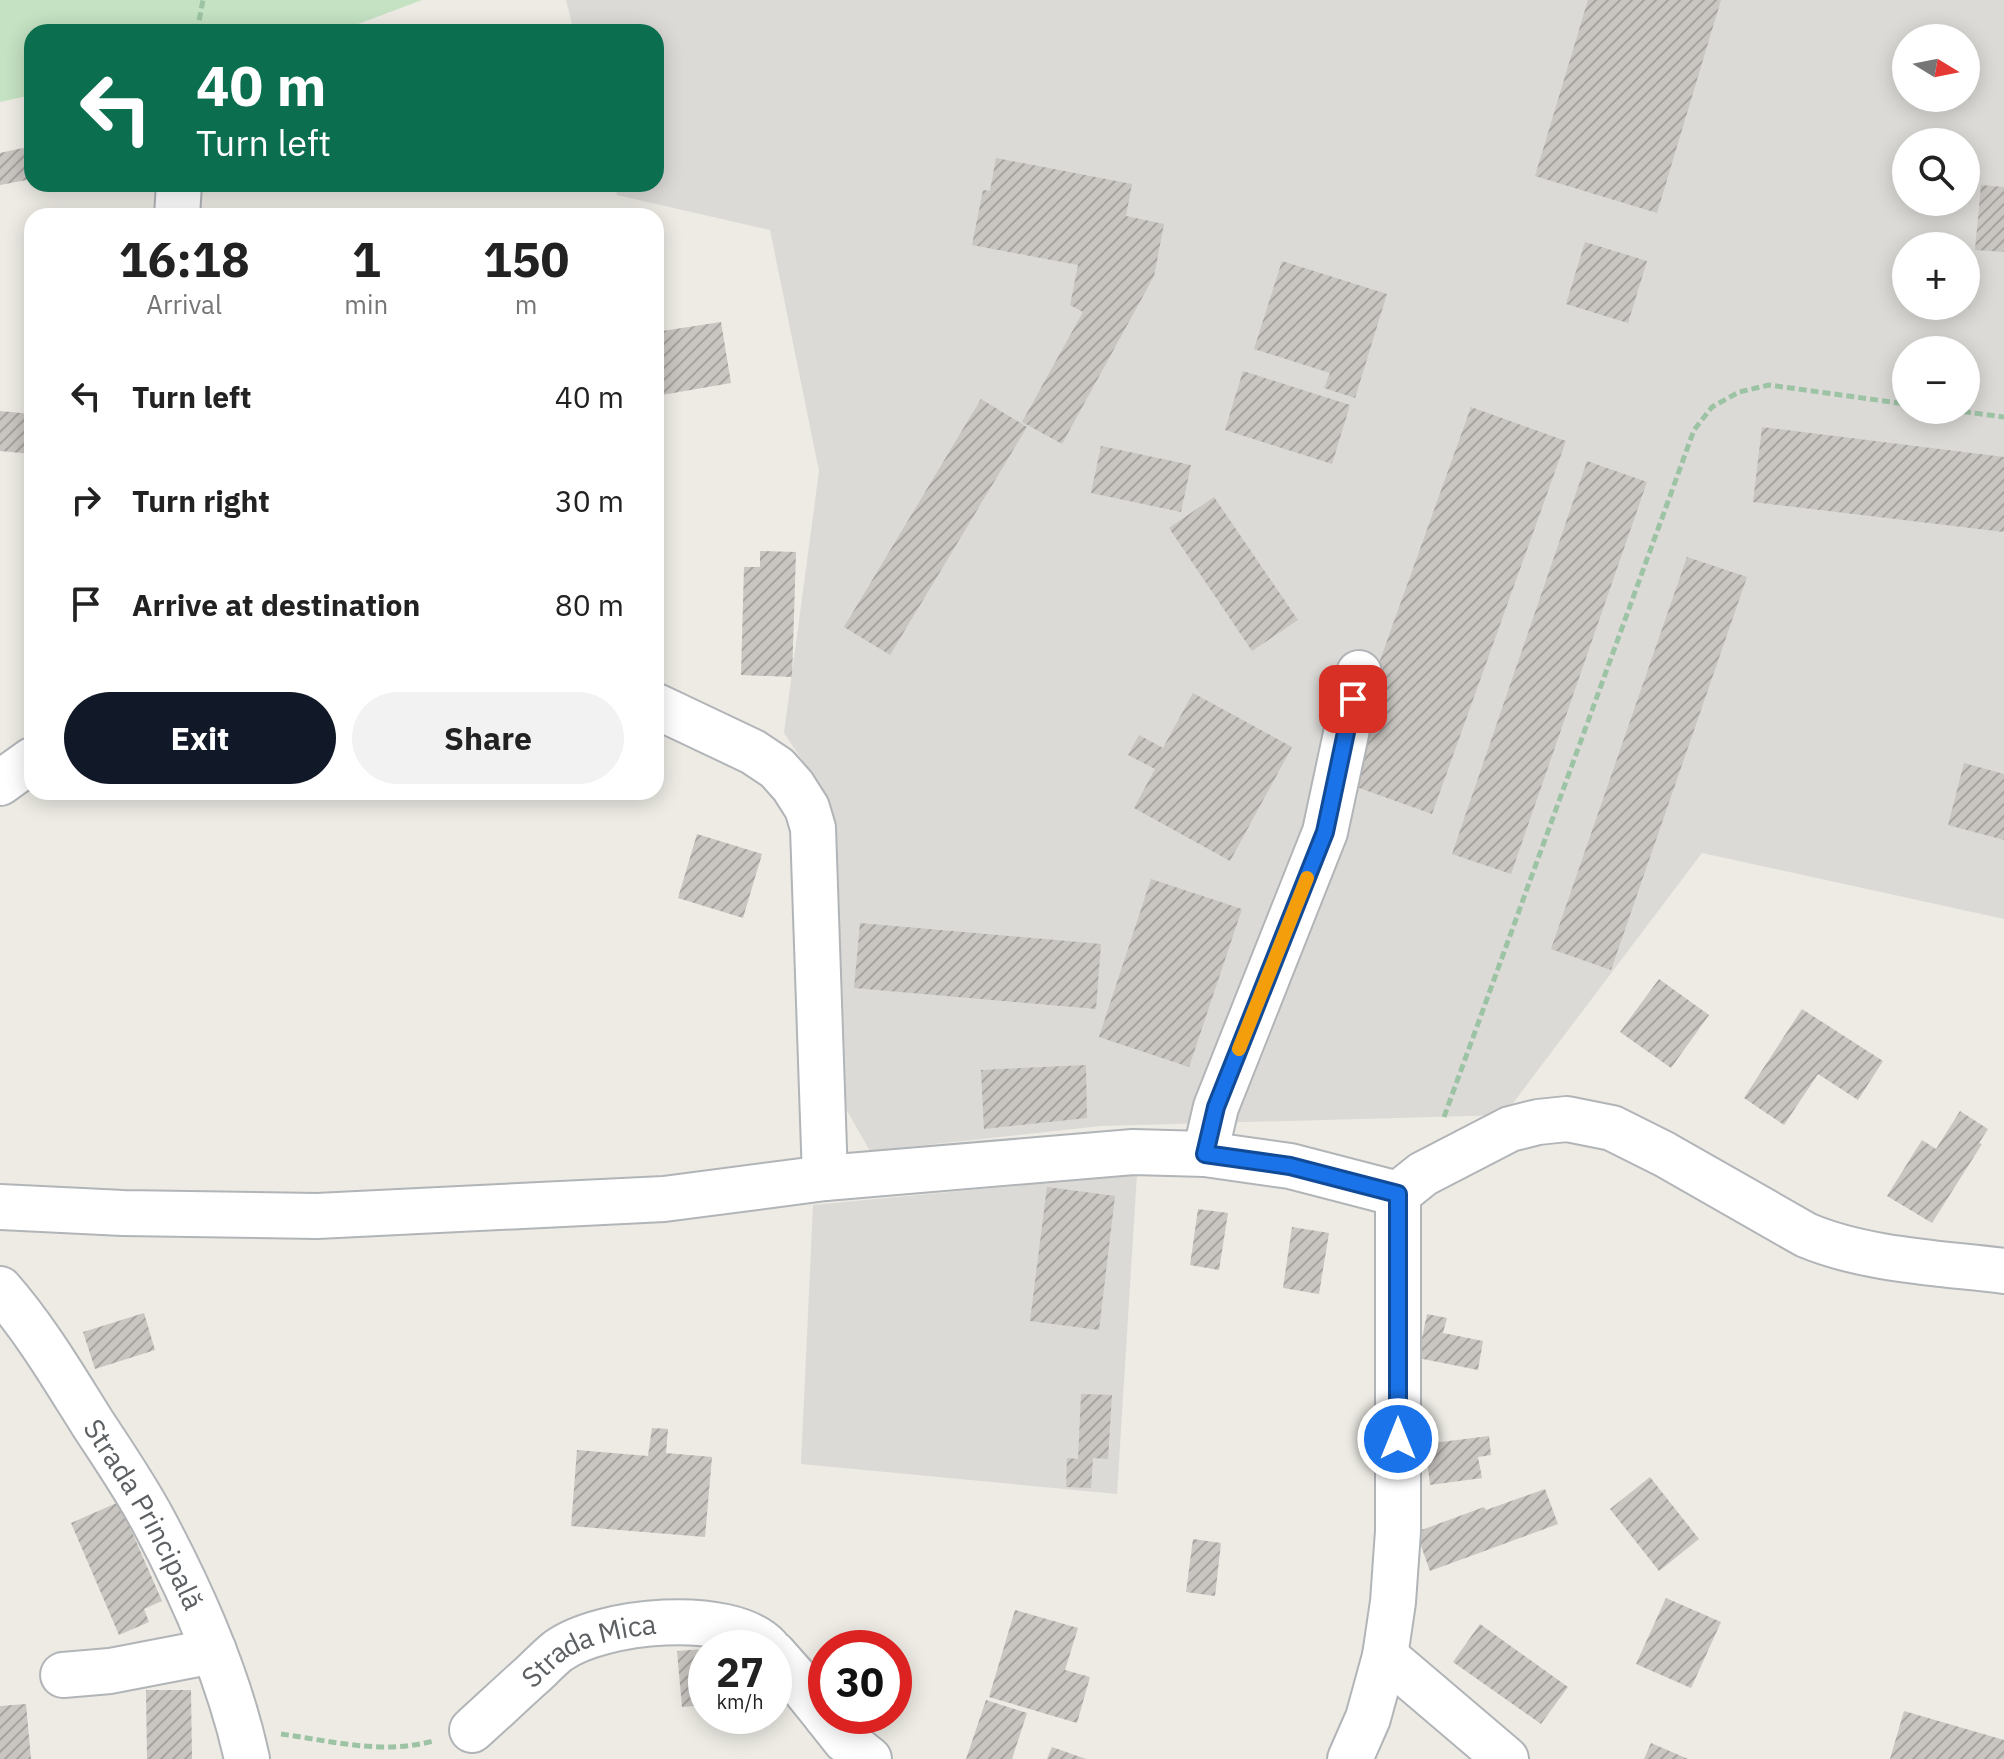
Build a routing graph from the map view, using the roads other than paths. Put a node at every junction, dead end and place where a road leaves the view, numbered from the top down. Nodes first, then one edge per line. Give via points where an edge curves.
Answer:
1 (1359, 673) dead end
2 (664, 710) edge
3 (24, 766) edge
4 (0, 783) edge
5 (1205, 1154) junction
6 (825, 1178) junction
7 (1410, 1184) junction
8 (0, 1207) edge
9 (2004, 1271) edge
10 (0, 1289) edge
11 (739, 1630) edge
12 (214, 1651) junction
13 (1385, 1656) junction
14 (792, 1674) edge
15 (63, 1675) dead end
16 (808, 1694) edge
17 (472, 1730) road end
18 (840, 1734) edge
19 (244, 1744) edge
20 (869, 1759) edge
21 (1350, 1759) edge
22 (1506, 1759) edge

1 - 5 street via 1325,832 1216,1107
2 - 6 street via 777,768 807,808 813,828
3 - 4 street
5 - 6 street via 1133,1152
5 - 7 street
6 - 8 street via 664,1199 317,1216
7 - 9 street via 1510,1129 1567,1119 1588,1122 1664,1154 1826,1244
7 - 13 street via 1398,1531
10 - 12 street, Strada Principală via 62,1374 153,1520
11 - 17 street, Strada Mica via 678,1620 576,1641
12 - 15 street
12 - 19 street, Strada Principală
13 - 21 street
13 - 22 street
14 - 16 street
18 - 20 street

